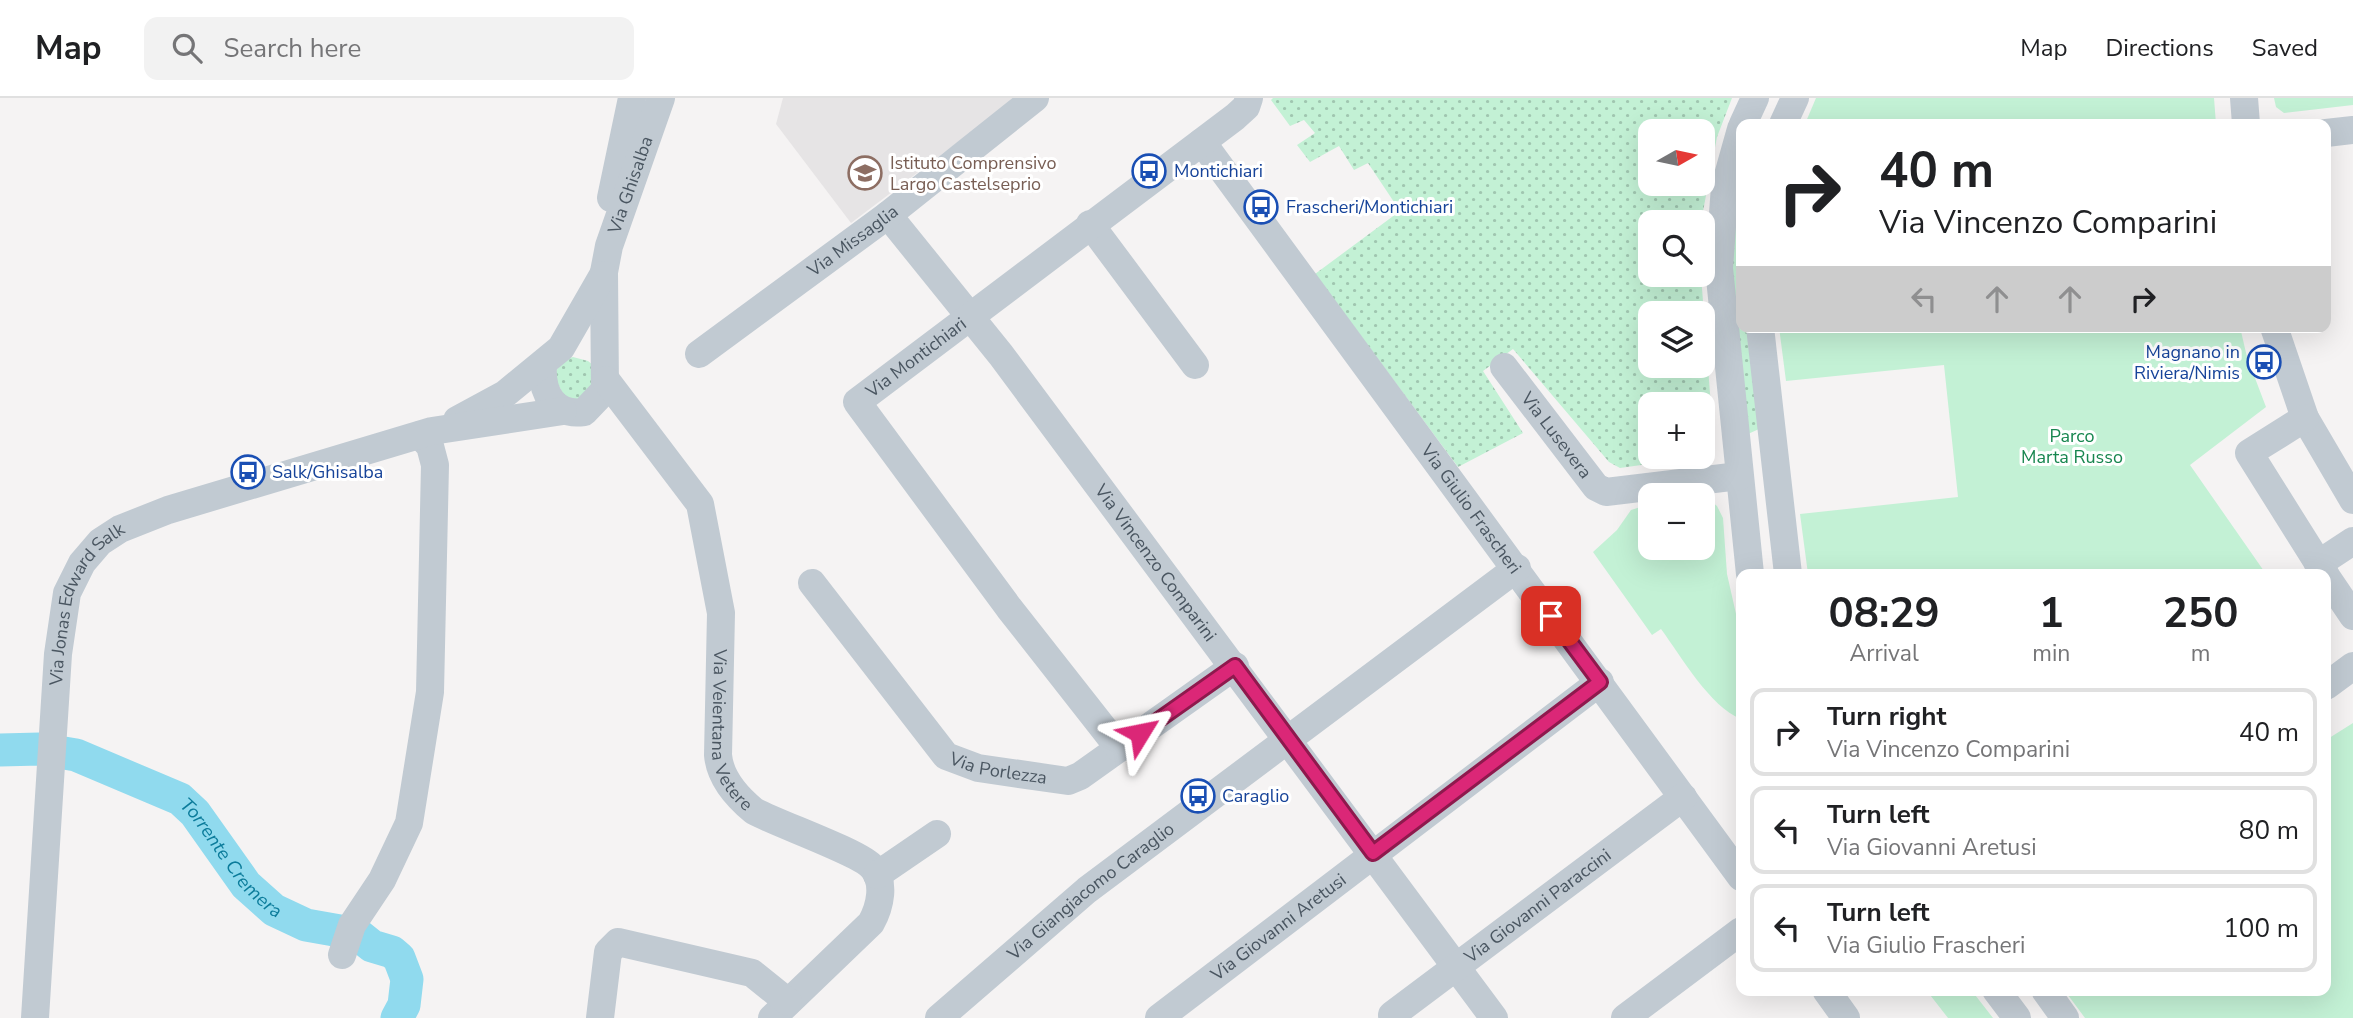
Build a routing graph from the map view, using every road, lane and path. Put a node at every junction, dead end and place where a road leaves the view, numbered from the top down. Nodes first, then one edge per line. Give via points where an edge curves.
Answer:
1 (632, 98) edge
2 (661, 98) edge
3 (1035, 98) edge
4 (1249, 98) edge
5 (1755, 98) edge
6 (1795, 98) edge
7 (2244, 98) edge
8 (1746, 119) edge
9 (1785, 119) edge
10 (2246, 119) edge
11 (2353, 130) edge
12 (2331, 132) edge
13 (1202, 142) junction
14 (1736, 148) edge
15 (888, 215) junction
16 (1090, 224) junction
17 (607, 259) junction
18 (970, 316) junction
19 (1761, 333) edge
20 (2276, 333) edge
21 (699, 354) dead end
22 (552, 356) junction
23 (1195, 365) dead end
24 (1504, 366) dead end
25 (605, 372) junction
26 (574, 411) junction
27 (2305, 418) junction
28 (640, 423) junction
29 (431, 432) junction
30 (1773, 442) junction
31 (1736, 446) junction
32 (1739, 477) junction
33 (2353, 499) edge
34 (1779, 501) junction
35 (1742, 505) junction
36 (2353, 541) edge
37 (1517, 568) junction
38 (1749, 569) edge
39 (1786, 569) edge
40 (2322, 569) edge
41 (2325, 569) edge
42 (812, 583) dead end
43 (2331, 583) edge
44 (2353, 617) edge
45 (1235, 666) junction
46 (2353, 666) edge
47 (1600, 682) junction
48 (2331, 682) edge
49 (1289, 740) junction
50 (1119, 748) junction
51 (1684, 797) junction
52 (937, 834) dead end
53 (1373, 853) junction
54 (1736, 870) edge
55 (877, 875) junction
56 (1736, 935) edge
57 (347, 940) dead end
58 (1456, 967) junction
59 (586, 983) dead end
60 (1830, 996) edge
61 (2000, 996) edge
62 (2049, 996) edge
63 (780, 1010) edge
64 (1392, 1015) dead end
65 (2063, 1017) edge
66 (35, 1018) edge
67 (582, 1018) edge
68 (600, 1018) edge
69 (939, 1018) edge
70 (1158, 1018) edge
71 (1494, 1018) edge
72 (1625, 1018) edge
73 (1846, 1018) edge
74 (2017, 1018) edge

1 - 17 street via 610,203
2 - 17 street, Via Ghisalba
3 - 15 street, Via Missaglia
4 - 13 street, Via Montichiari via 1242,111
5 - 8 street
6 - 9 street
7 - 10 street
11 - 12 street
13 - 16 street, Via Montichiari
13 - 37 street, Via Giulio Frascheri
14 - 31 street via 1725,186 1718,246
15 - 18 street, Via Vincenzo Comparini
15 - 21 street, Via Missaglia
16 - 18 street, Via Montichiari
16 - 23 street
17 - 22 street, Via Ghisalba
17 - 25 street, Via Ghisalba
18 - 45 street, Via Vincenzo Comparini
18 - 50 street, Via Montichiari via 857,402
19 - 30 street
20 - 27 street
22 - 25 street via 580,350
22 - 26 street via 544,388 554,404
22 - 29 street, Via Jonas Edward Salk via 505,394
24 - 32 street, Via Lusevera via 1596,487 1606,492
25 - 26 street via 599,399
25 - 28 street, Via Veientana Vetere
26 - 28 street
26 - 29 street, Via Jonas Edward Salk
27 - 33 street
27 - 40 street via 2249,453
28 - 55 street, Via Veientana Vetere via 691,489 706,526 721,613 721,771 754,811 859,857
29 - 57 street via 435,465 430,692 409,823
29 - 66 street, Via Jonas Edward Salk via 168,510 120,529 100,542 82,563 67,593 58,654
30 - 31 street
30 - 34 street
31 - 32 street
32 - 35 street
34 - 35 street
34 - 39 street
35 - 38 street
36 - 41 street
37 - 47 street, Via Giulio Frascheri
37 - 49 street, Via Giangiacomo Caraglio
42 - 50 street, Via Porlezza via 954,761 1068,781
43 - 44 street
45 - 49 street, Via Vincenzo Comparini
45 - 50 street, Via Porlezza
46 - 48 street
47 - 51 street, Via Giulio Frascheri
47 - 53 street, Via Giovanni Aretusi
49 - 53 street, Via Vincenzo Comparini
49 - 69 street, Via Giangiacomo Caraglio via 1087,890
51 - 54 street, Via Giulio Frascheri
51 - 58 street, Via Giovanni Paraccini
52 - 55 street
53 - 58 street, Via Vincenzo Comparini
53 - 70 street, Via Giovanni Aretusi
55 - 63 street via 880,898 871,923
56 - 72 street
58 - 64 street, Via Giovanni Paraccini
58 - 71 street, Via Vincenzo Comparini
59 - 67 street
60 - 73 street
61 - 74 street
62 - 65 street
63 - 68 street via 752,972 624,941 612,945 608,952

